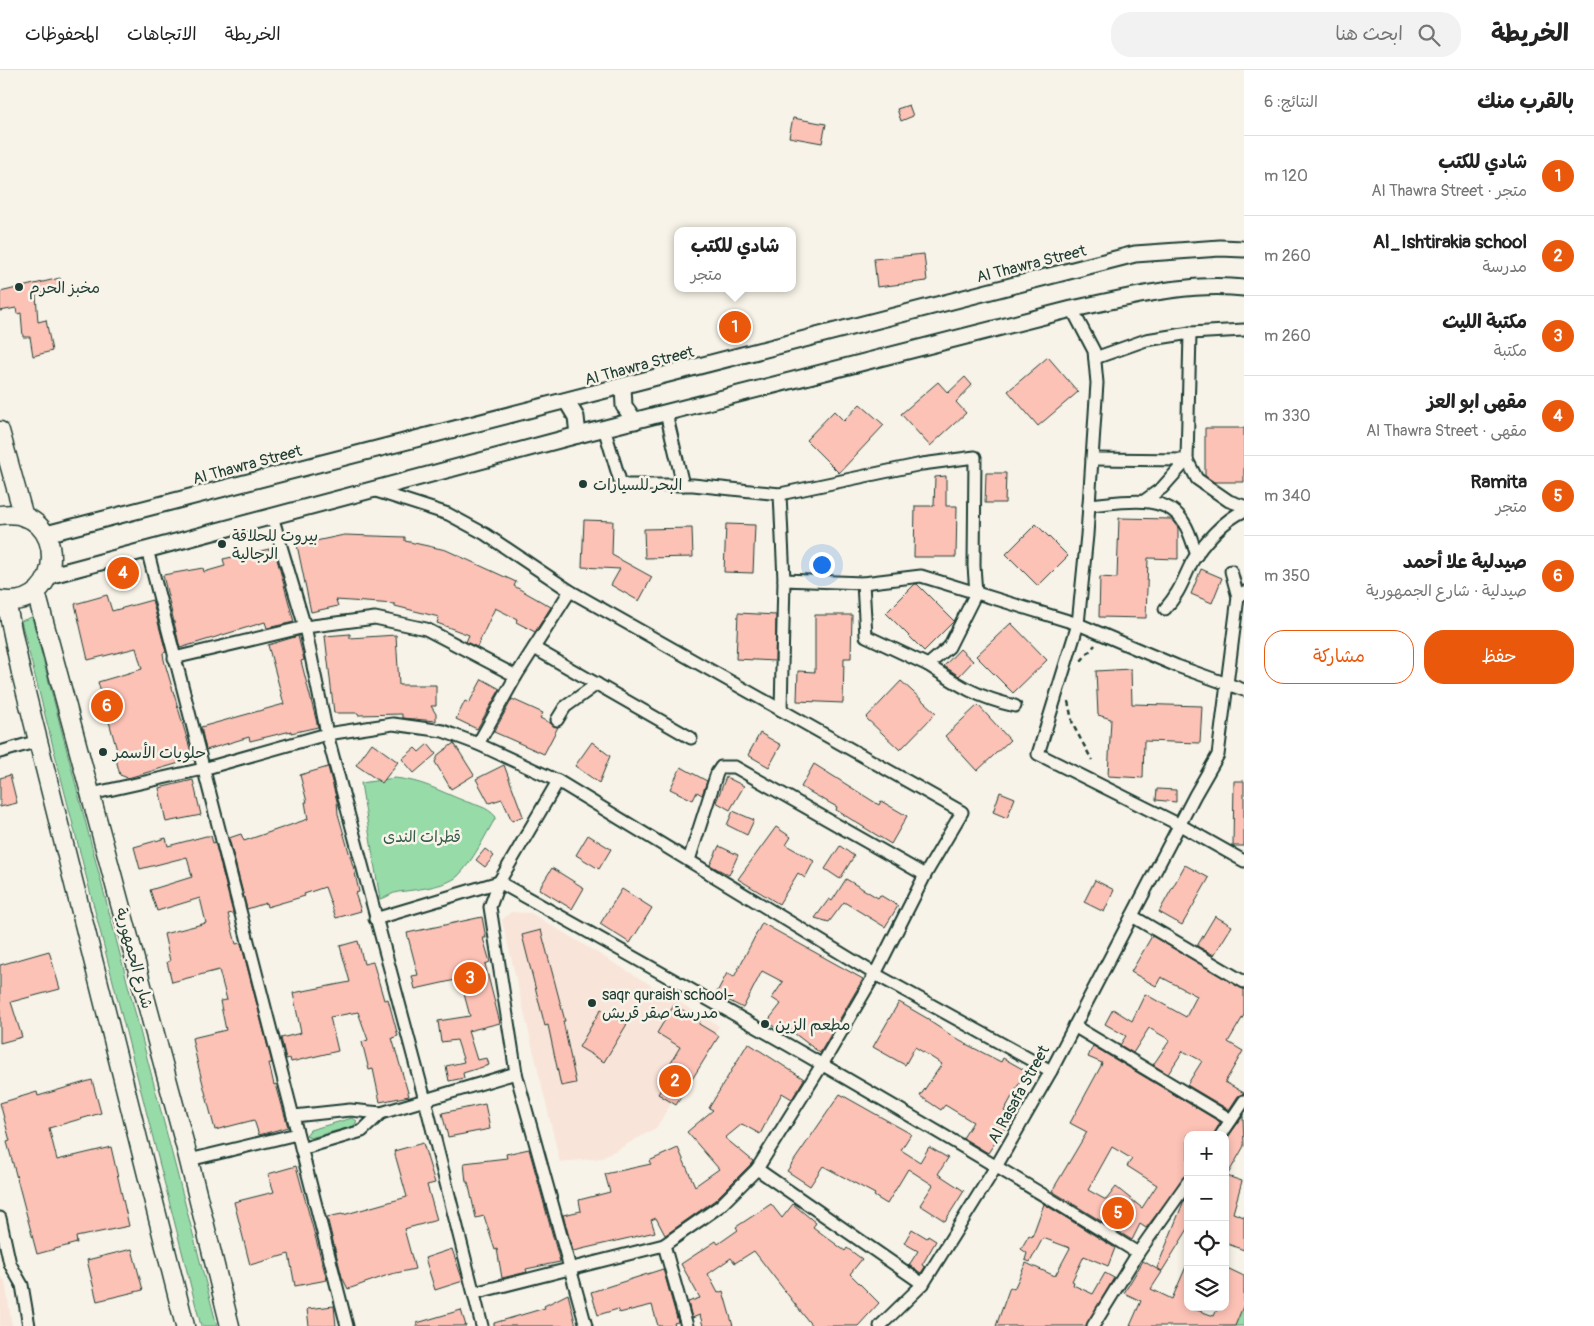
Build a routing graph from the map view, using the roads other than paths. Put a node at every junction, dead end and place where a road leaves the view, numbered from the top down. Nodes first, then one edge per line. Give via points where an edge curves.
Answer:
1 (1244, 249) edge
2 (1244, 288) edge
3 (1072, 309) junction
4 (1244, 330) edge
5 (1190, 333) junction
6 (1095, 358) junction
7 (623, 387) junction
8 (567, 402) junction
9 (666, 413) junction
10 (635, 421) junction
11 (604, 428) junction
12 (0, 431) edge
13 (578, 435) junction
14 (1092, 459) junction
15 (1187, 460) junction
16 (683, 485) junction
17 (373, 490) junction
18 (780, 494) junction
19 (1144, 501) junction
20 (1089, 505) junction
21 (1244, 506) edge
22 (1244, 511) edge
23 (0, 516) edge
24 (272, 516) junction
25 (24, 517) junction
26 (46, 534) junction
27 (147, 549) junction
28 (1197, 555) junction
29 (1231, 571) dead end
30 (48, 576) junction
31 (784, 580) junction
32 (864, 583) junction
33 (570, 590) junction
34 (36, 592) junction
35 (976, 593) junction
36 (1241, 594) edge
37 (3, 600) edge
38 (1165, 610) dead end
39 (1078, 624) junction
40 (306, 627) junction
41 (534, 648) junction
42 (174, 658) junction
43 (928, 665) junction
44 (516, 676) junction
45 (597, 684) junction
46 (1226, 684) junction
47 (1244, 690) edge
48 (1015, 706) dead end
49 (781, 710) junction
50 (557, 720) dead end
51 (327, 734) junction
52 (690, 738) dead end
53 (38, 741) junction
54 (478, 744) junction
55 (0, 752) edge
56 (203, 768) junction
57 (558, 781) junction
58 (91, 794) junction
59 (1180, 824) junction
60 (688, 860) junction
61 (1244, 861) edge
62 (925, 874) junction
63 (499, 882) junction
64 (1132, 916) junction
65 (375, 919) junction
66 (875, 974) junction
67 (1244, 982) edge
68 (1074, 1026) junction
69 (823, 1063) junction
70 (1051, 1071) junction
71 (516, 1073) junction
72 (425, 1100) junction
73 (1244, 1101) edge
74 (381, 1113) junction
75 (294, 1116) junction
76 (1231, 1120) junction
77 (1224, 1131) edge
78 (297, 1134) junction
79 (301, 1149) junction
80 (189, 1160) junction
81 (997, 1165) junction
82 (757, 1169) junction
83 (1184, 1188) edge
84 (0, 1218) edge
85 (2, 1235) edge
86 (664, 1245) junction
87 (1138, 1253) junction
88 (569, 1269) junction
89 (923, 1284) junction
90 (474, 1294) junction
91 (29, 1326) edge
92 (185, 1326) edge
93 (230, 1326) edge
94 (346, 1326) edge
95 (482, 1326) edge
96 (586, 1326) edge
97 (687, 1326) edge
98 (880, 1326) edge
99 (1092, 1326) edge

1 - 7 main road, Al Thawra Street via 1135,254
2 - 3 main road via 1225,285 1145,294
3 - 6 street
3 - 9 main road
4 - 5 street
5 - 6 street via 1146,340
5 - 15 street
6 - 14 street via 1097,383
7 - 8 main road, Al Thawra Street
7 - 10 main road via 624,406
8 - 13 main road via 576,417
8 - 26 main road, Al Thawra Street
9 - 10 main road
9 - 16 street
10 - 11 main road
11 - 13 main road
11 - 16 street via 620,481 626,485
12 - 25 main road
13 - 17 main road
14 - 15 street
14 - 20 street
15 - 19 street via 1162,488
15 - 21 street via 1197,479 1229,501
16 - 18 street
17 - 24 main road
17 - 33 street via 448,514 485,534
18 - 31 street
18 - 35 street via 922,464 975,457
19 - 20 street
19 - 28 street via 1162,505 1177,514 1184,522
20 - 39 street
22 - 28 street via 1216,530
23 - 25 main road
24 - 27 main road
24 - 40 street
25 - 26 main road
26 - 30 main road via 52,562
27 - 30 main road
27 - 42 street
28 - 38 street via 1178,594
29 - 36 street
30 - 34 main road
31 - 32 street
31 - 49 street
32 - 35 street via 921,576
32 - 43 street via 866,636
33 - 41 street
33 - 49 street
34 - 37 main road via 21,599
34 - 58 main road, شارع الجمهورية
35 - 39 street
35 - 43 street via 949,647
36 - 46 street, Al Rasafa Street
37 - 53 main road
39 - 46 street
39 - 59 street via 1038,754
40 - 42 street
40 - 44 street via 375,618 426,629
40 - 51 street
41 - 44 street
41 - 45 street
42 - 56 street
43 - 48 street via 964,690
44 - 54 street
45 - 50 street via 565,707
45 - 52 street
46 - 47 street
46 - 59 street, Al Rasafa Street via 1218,755
49 - 62 street via 962,812
51 - 54 street via 394,724 443,731
51 - 56 street
51 - 65 street
53 - 55 street
53 - 92 main road
54 - 57 street
56 - 58 street
56 - 75 street
57 - 60 street
57 - 63 street
58 - 80 main road, شارع الجمهورية
59 - 61 street
59 - 64 street, Al Rasafa Street
60 - 62 street via 717,773 721,766 728,765
60 - 66 street
62 - 66 street
63 - 65 street
63 - 69 street
63 - 71 street via 490,907
64 - 67 street
64 - 68 street, Al Rasafa Street
65 - 72 street
66 - 69 street
66 - 70 street
68 - 70 street, Al Rasafa Street
68 - 76 street
69 - 81 street
69 - 82 street
70 - 81 street, Al Rasafa Street
71 - 72 street
71 - 88 street
72 - 74 street
72 - 90 street
73 - 76 street
74 - 75 street via 350,1110
74 - 79 street via 362,1131
75 - 78 street
76 - 77 street
78 - 79 street
78 - 80 street
79 - 94 street
80 - 93 main road, شارع الجمهورية
81 - 87 street
81 - 89 street, Al Rasafa Street
82 - 86 street via 720,1206
82 - 89 street
83 - 87 street
84 - 85 street
85 - 91 street via 10,1264 22,1285
86 - 88 street
86 - 97 street
87 - 99 street
88 - 90 street
88 - 96 street
89 - 98 street, Al Rasafa Street
90 - 95 street

